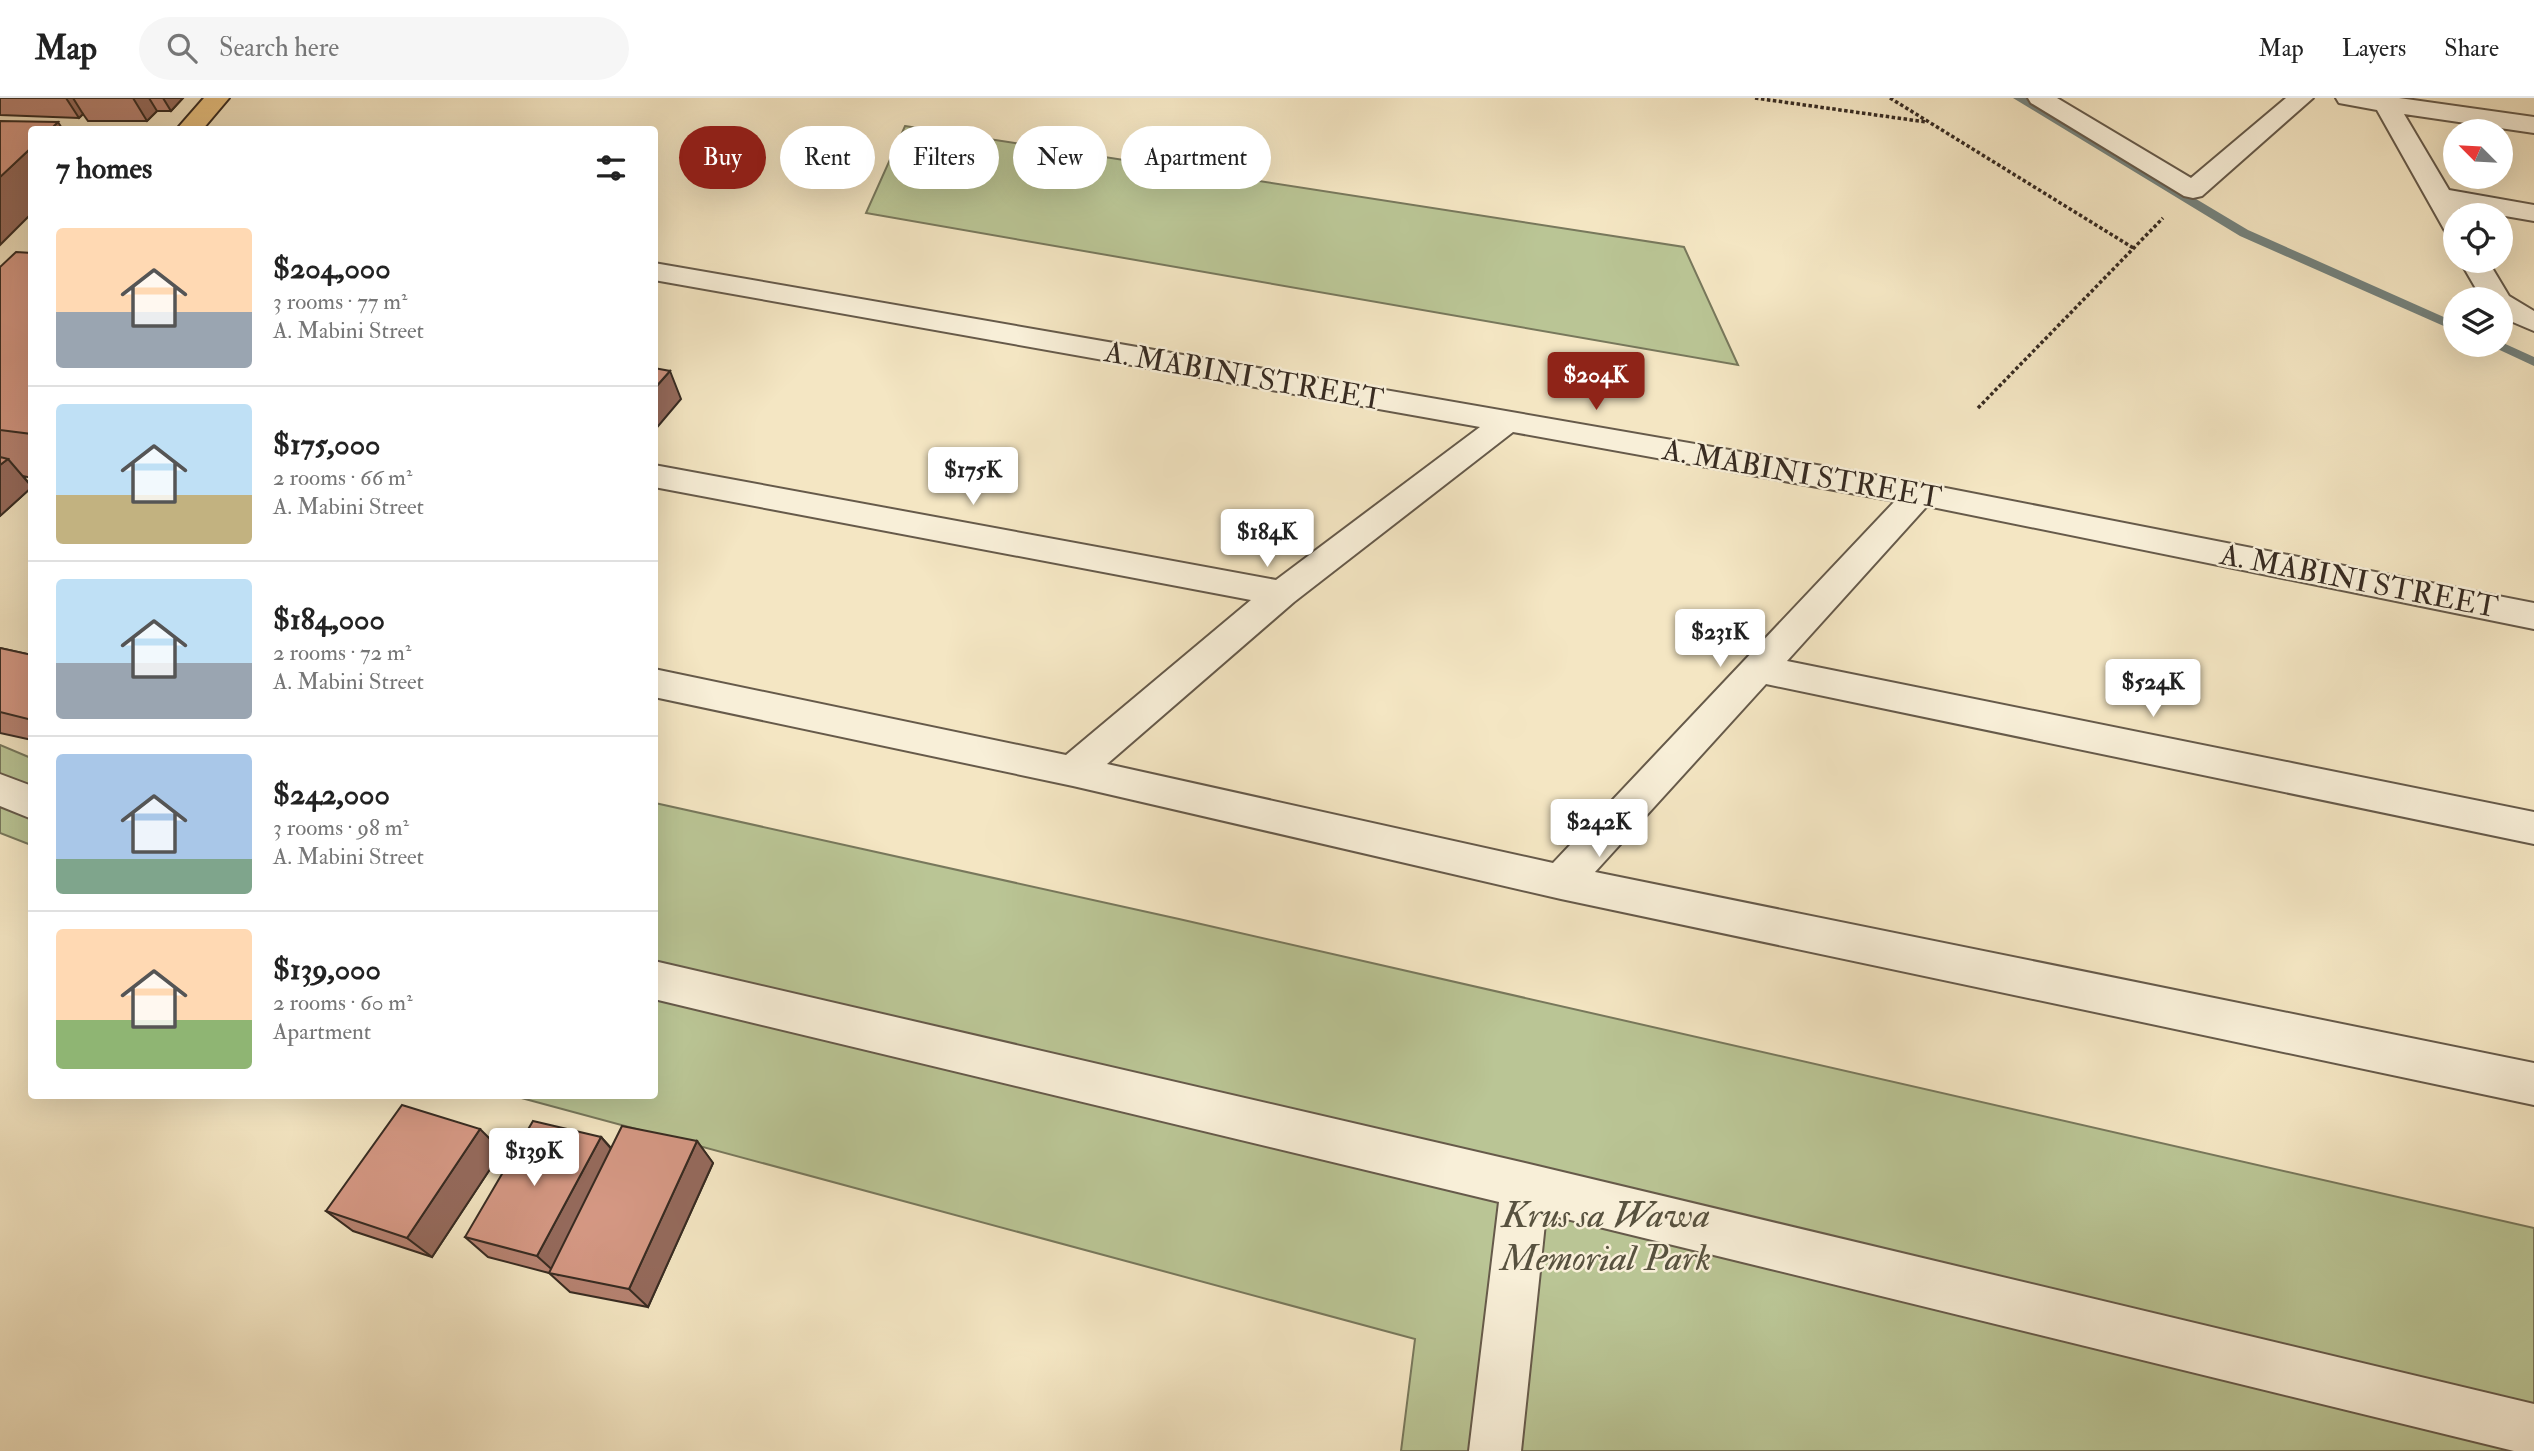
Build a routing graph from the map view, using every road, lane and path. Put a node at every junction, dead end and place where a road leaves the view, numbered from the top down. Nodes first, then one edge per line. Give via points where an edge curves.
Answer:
1 (218, 98) edge
2 (1755, 98) edge
3 (1890, 98) edge
4 (2040, 98) edge
5 (2301, 98) edge
6 (2348, 98) edge
7 (2386, 104) junction
8 (1930, 122) junction
9 (2534, 125) edge
10 (192, 126) edge
11 (2440, 197) junction
12 (2443, 203) edge
13 (2167, 213) dead end
14 (2534, 213) edge
15 (2136, 249) junction
16 (658, 272) edge
17 (2513, 312) edge
18 (2534, 322) edge
19 (1978, 408) dead end
20 (1505, 423) junction
21 (658, 477) edge
22 (1920, 494) junction
23 (1282, 593) junction
24 (2534, 616) edge
25 (1760, 669) junction
26 (658, 684) edge
27 (1073, 771) junction
28 (0, 789) edge
29 (28, 802) edge
30 (2534, 828) edge
31 (1561, 882) junction
32 (658, 981) edge
33 (2534, 1084) edge
34 (1525, 1186) junction
35 (2534, 1430) edge
36 (1495, 1451) edge

1 - 10 main road
2 - 8 path
3 - 8 path
4 - 5 street via 2193,190
6 - 7 street
7 - 9 street
7 - 11 street
8 - 15 path
11 - 12 street
11 - 14 street
13 - 15 path
15 - 19 path
16 - 20 street, A. MABINI STREET
17 - 18 street
20 - 22 street, A. MABINI STREET
20 - 23 street
21 - 23 street
22 - 24 street, A. MABINI STREET
22 - 25 street
23 - 27 street
25 - 30 street
25 - 31 street
26 - 27 street
27 - 31 street
28 - 29 street
31 - 33 street
32 - 34 street
34 - 35 street
34 - 36 street

